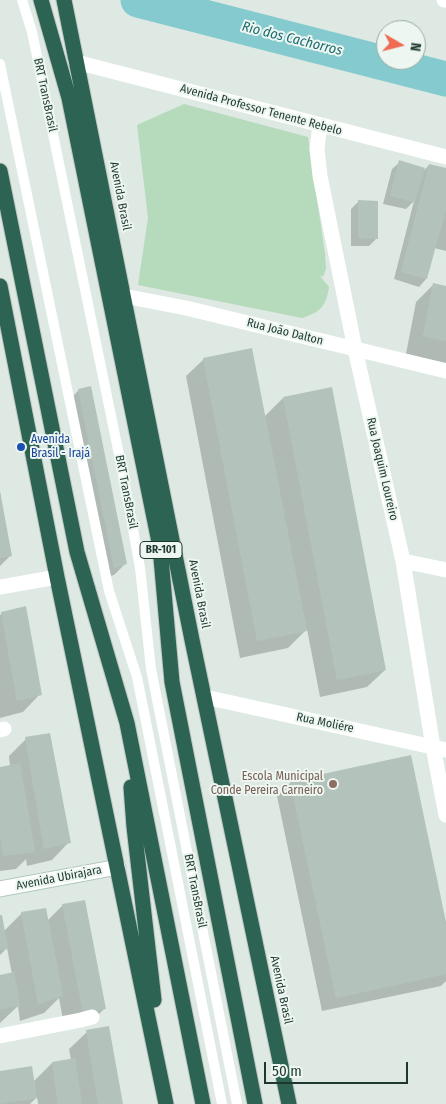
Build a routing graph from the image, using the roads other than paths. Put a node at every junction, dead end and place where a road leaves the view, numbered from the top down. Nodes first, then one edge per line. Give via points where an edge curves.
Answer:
1 (22, 0) edge
2 (41, 0) edge
3 (64, 0) edge
4 (76, 62) junction
5 (0, 64) edge
6 (320, 125) junction
7 (446, 157) edge
8 (0, 172) edge
9 (0, 286) edge
10 (124, 296) junction
11 (355, 349) junction
12 (446, 371) edge
13 (403, 561) junction
14 (446, 570) edge
15 (57, 578) junction
16 (0, 587) edge
17 (205, 697) junction
18 (127, 723) junction
19 (439, 748) edge
20 (446, 815) edge
21 (118, 867) junction
22 (0, 889) edge
23 (92, 1017) dead end
24 (0, 1036) edge
25 (166, 1104) edge
26 (203, 1104) edge
27 (222, 1104) edge
28 (238, 1104) edge
29 (255, 1104) edge
30 (289, 1104) edge

1 - 28 lane, BRT TransBrasil via 32,32 121,464 140,568 150,669
2 - 29 highway, BR-101 via 68,98 160,547 172,682
3 - 4 highway, Avenida Brasil / BR-101
4 - 6 street, Avenida Professor Tenente Rebelo
4 - 10 highway, Avenida Brasil / BR-101
5 - 27 lane, BRT TransBrasil via 108,591 137,677
6 - 7 street, Avenida Professor Tenente Rebelo
6 - 11 street, Rua Joaquim Loureiro via 317,149 320,176
8 - 18 highway via 77,552
9 - 15 highway
10 - 11 street, Rua João Dalton
10 - 17 highway, Avenida Brasil / BR-101
11 - 12 street, Rua João Dalton
11 - 13 street, Rua Joaquim Loureiro
13 - 14 street
13 - 19 street, Rua Joaquim Loureiro
15 - 16 street
15 - 21 highway
17 - 19 street, Rua Moliére
17 - 30 highway, Avenida Brasil / BR-101
18 - 25 highway via 135,837
18 - 26 highway
19 - 20 street, Rua Joaquim Loureiro
21 - 22 street, Avenida Ubirajara
21 - 25 highway
23 - 24 street

